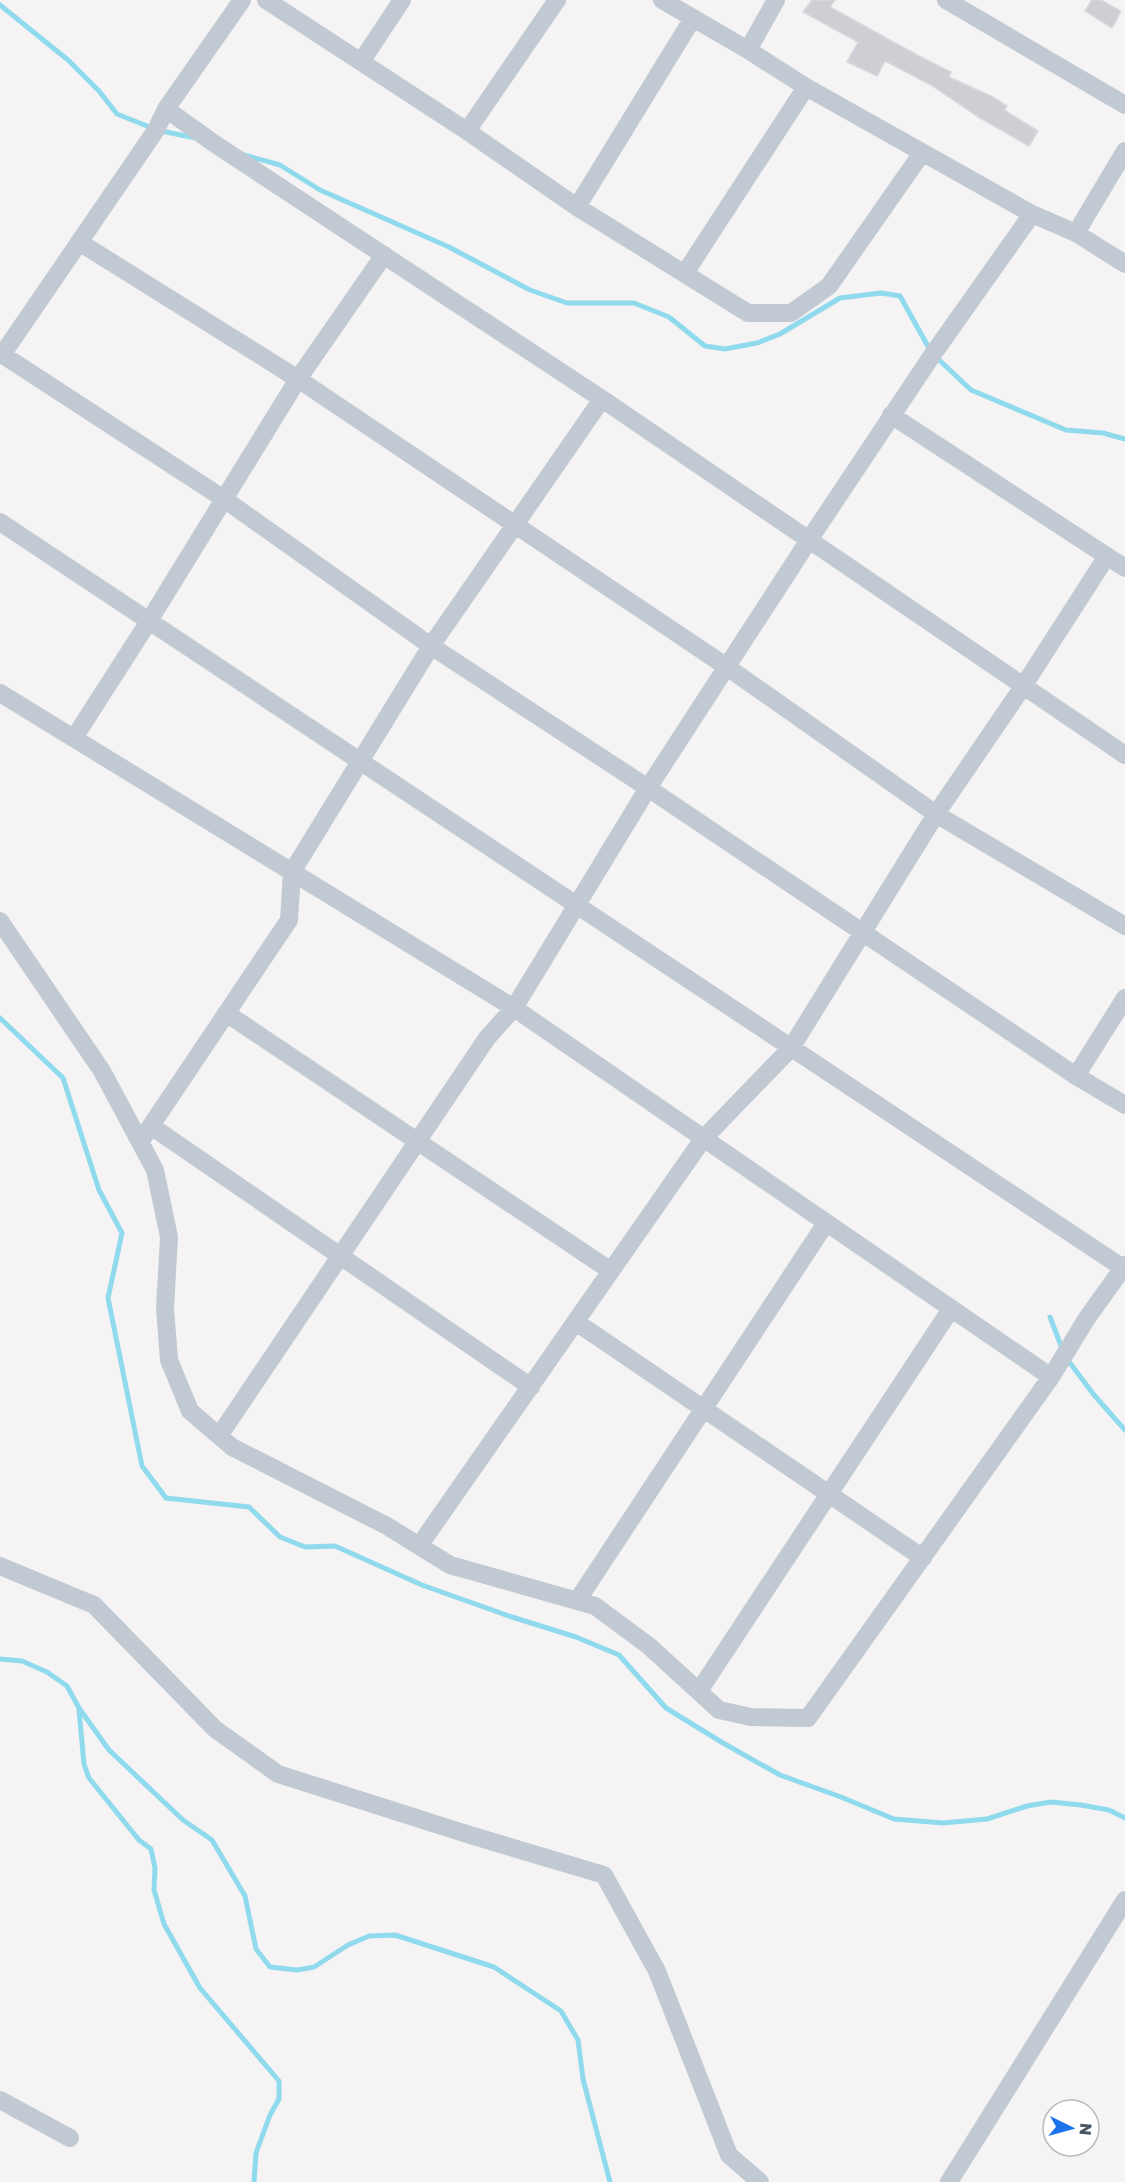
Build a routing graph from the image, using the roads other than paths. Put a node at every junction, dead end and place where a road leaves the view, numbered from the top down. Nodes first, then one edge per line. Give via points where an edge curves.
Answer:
1 (242, 0) edge
2 (266, 0) edge
3 (402, 0) edge
4 (557, 0) edge
5 (662, 0) edge
6 (776, 0) edge
7 (946, 0) edge
8 (693, 18) junction
9 (748, 50) junction
10 (361, 62) junction
11 (806, 87) junction
12 (1125, 105) edge
13 (166, 109) junction
14 (467, 131) junction
15 (1125, 151) edge
16 (922, 153) junction
17 (577, 207) junction
18 (1032, 214) junction
19 (1076, 233) junction
20 (79, 242) junction
21 (384, 255) junction
22 (1125, 264) edge
23 (685, 273) junction
24 (1, 354) edge
25 (298, 379) junction
26 (602, 399) junction
27 (891, 416) junction
28 (224, 499) junction
29 (0, 522) edge
30 (515, 525) junction
31 (809, 540) junction
32 (1107, 556) junction
33 (1125, 568) edge
34 (149, 621) junction
35 (431, 646) junction
36 (727, 667) junction
37 (1024, 685) junction
38 (0, 693) edge
39 (74, 738) junction
40 (1125, 755) edge
41 (360, 761) junction
42 (648, 788) junction
43 (936, 814) junction
44 (292, 872) junction
45 (577, 906) junction
46 (0, 921) edge
47 (1125, 926) edge
48 (863, 931) junction
49 (1125, 998) edge
50 (514, 1008) junction
51 (226, 1013) junction
52 (791, 1048) junction
53 (1076, 1076) junction
54 (1125, 1105) edge
55 (151, 1126) junction
56 (703, 1139) junction
57 (417, 1141) junction
58 (140, 1142) junction
59 (826, 1223) junction
60 (340, 1256) junction
61 (1124, 1267) edge
62 (611, 1271) junction
63 (951, 1309) junction
64 (576, 1322) junction
65 (1051, 1377) junction
66 (531, 1387) junction
67 (704, 1409) junction
68 (219, 1436) junction
69 (829, 1494) junction
70 (419, 1546) junction
71 (922, 1558) junction
72 (0, 1566) edge
73 (577, 1601) junction
74 (699, 1691) junction
75 (1125, 1900) edge
76 (0, 2100) edge
77 (70, 2138) dead end
78 (760, 2182) edge
79 (950, 2182) edge

1 - 13 street
2 - 10 street
3 - 10 street
4 - 14 street
5 - 8 street
6 - 9 street
7 - 12 street
8 - 9 street
8 - 17 street
9 - 11 street
10 - 14 street
11 - 16 street
11 - 23 street
13 - 20 street via 156,130
13 - 21 street
14 - 17 street
15 - 19 street
16 - 18 street
16 - 23 street via 829,286 791,313 748,314
17 - 23 street
18 - 19 street
18 - 27 street
19 - 22 street
20 - 24 street
20 - 25 street
21 - 25 street
21 - 26 street
24 - 28 street
25 - 28 street
25 - 30 street
26 - 30 street
26 - 31 street
27 - 31 street
27 - 32 street
28 - 34 street
28 - 35 street
29 - 34 street
30 - 35 street
30 - 36 street
31 - 36 street
31 - 37 street
32 - 33 street
32 - 37 street
34 - 39 street
34 - 41 street
35 - 41 street
35 - 42 street
36 - 42 street
36 - 43 street
37 - 40 street
37 - 43 street
38 - 39 street
39 - 44 street
41 - 44 street
41 - 45 street
42 - 45 street
42 - 48 street
43 - 47 street
43 - 48 street
44 - 50 street
44 - 51 street via 289,920
45 - 50 street
45 - 52 street
46 - 58 street via 102,1071
48 - 52 street
48 - 53 street
49 - 53 street
50 - 56 street
50 - 57 street via 487,1038
51 - 55 street
51 - 57 street
52 - 56 street
52 - 61 street
53 - 54 street
55 - 58 street
55 - 60 street
56 - 59 street
56 - 62 street
57 - 60 street
57 - 62 street
58 - 68 street via 155,1170 169,1237 165,1308 169,1360 190,1411
59 - 63 street
59 - 67 street
60 - 66 street
60 - 68 street
61 - 65 street
62 - 64 street
63 - 65 street
63 - 69 street
64 - 66 street
64 - 67 street
65 - 71 street
66 - 70 street
67 - 69 street
67 - 73 street
68 - 70 street via 232,1447
69 - 71 street
69 - 74 street
70 - 73 street via 450,1565
71 - 74 street via 808,1718 751,1717 719,1710
72 - 78 street via 94,1605 215,1730 278,1774 604,1875 657,1971 729,2155
73 - 74 street via 595,1606 649,1646
75 - 79 street
76 - 77 street

